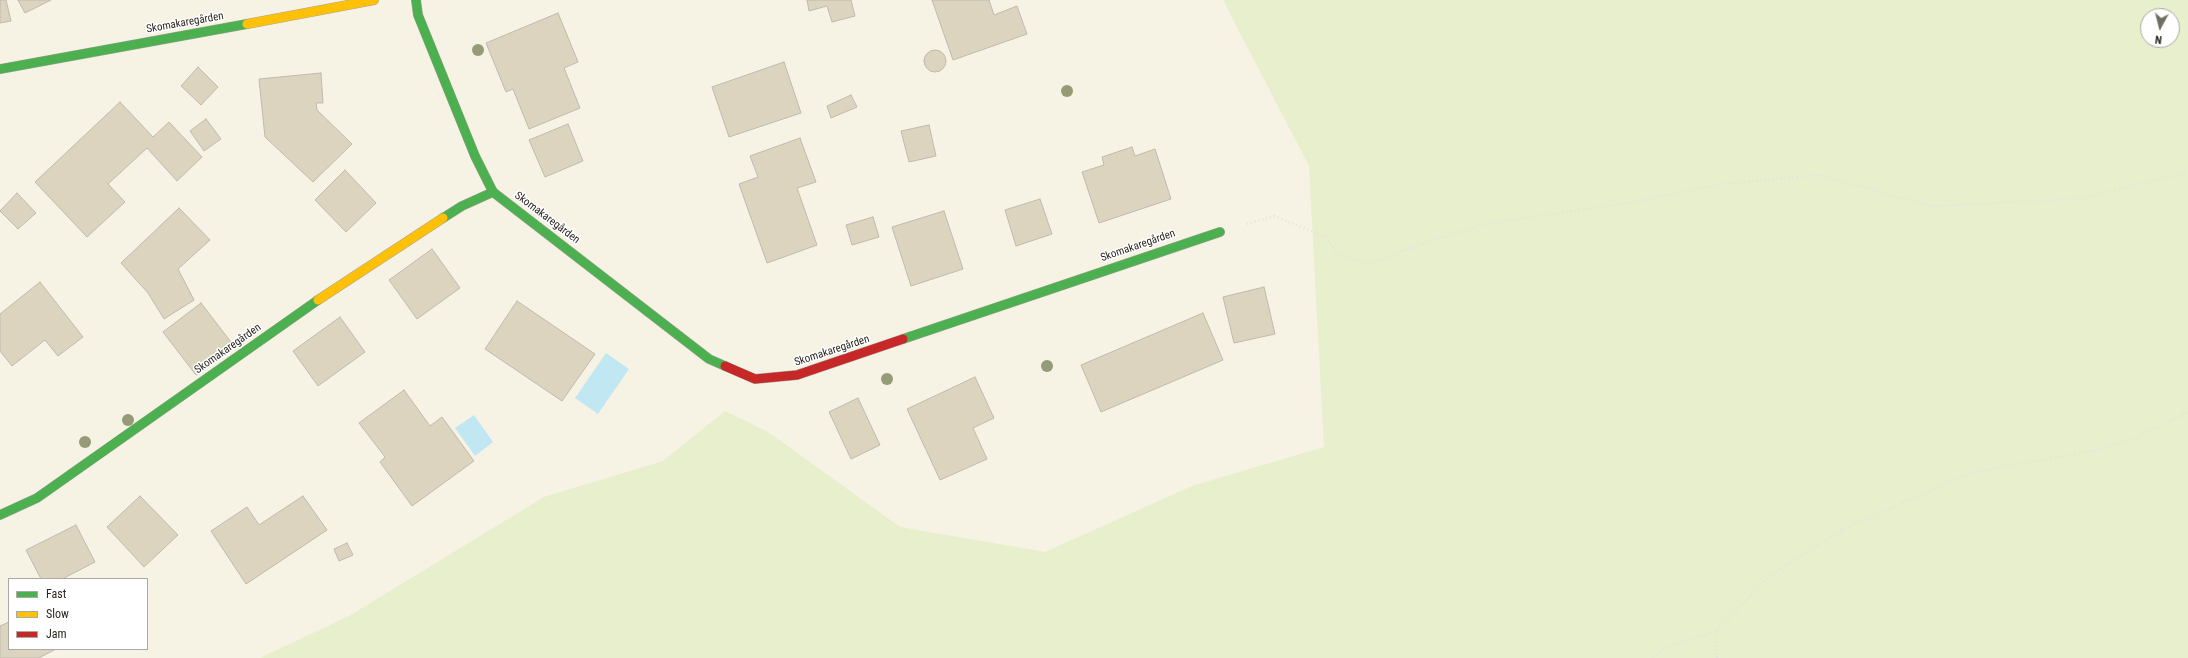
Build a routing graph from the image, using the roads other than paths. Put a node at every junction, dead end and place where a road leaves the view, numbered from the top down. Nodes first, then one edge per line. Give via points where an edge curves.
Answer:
1 (374, 0) edge
2 (416, 0) edge
3 (0, 69) edge
4 (493, 192) junction
5 (1220, 232) road end
6 (0, 515) edge

1 - 3 street, Skomakaregården
2 - 4 street, Skomakaregården via 418,15 475,156
4 - 5 street, Skomakaregården via 709,359 755,379 797,376
4 - 6 street, Skomakaregården via 462,206 317,301 37,498

